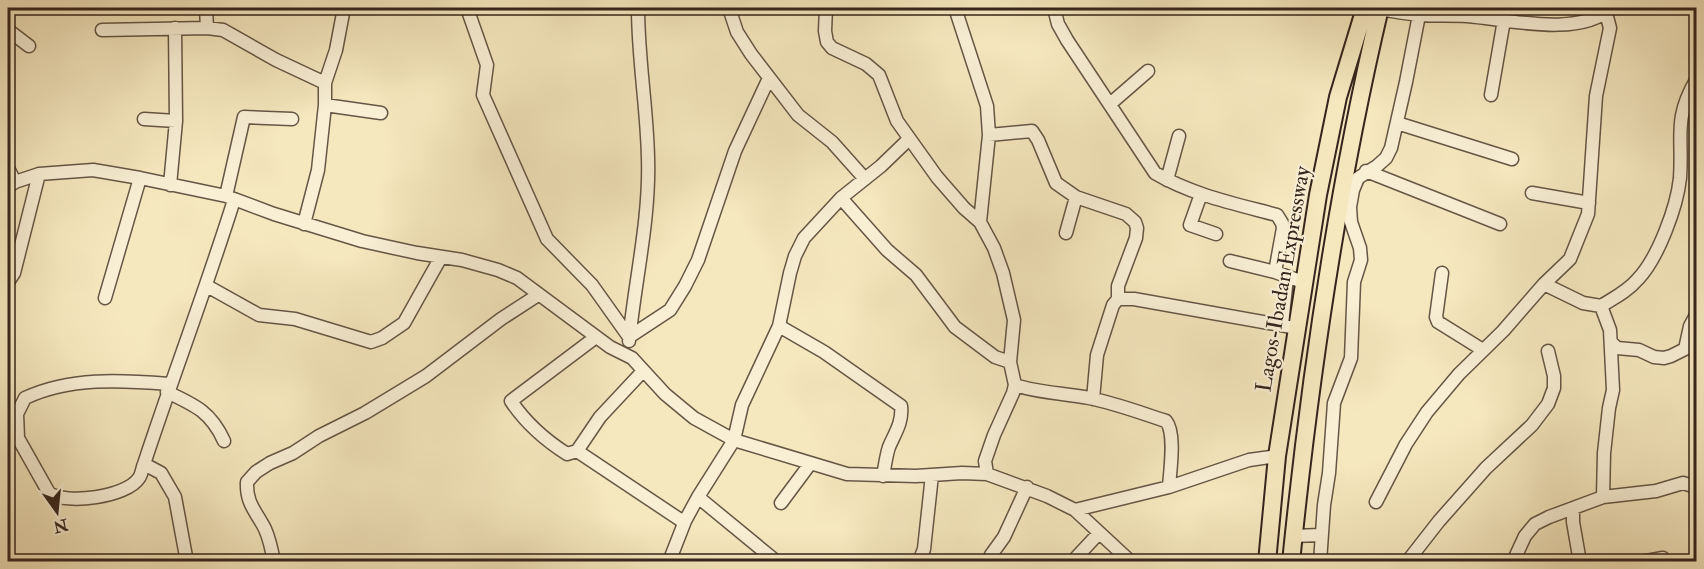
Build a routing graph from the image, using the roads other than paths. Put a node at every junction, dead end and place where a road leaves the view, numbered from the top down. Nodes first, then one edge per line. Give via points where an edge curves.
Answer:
1 (206, 8) edge
2 (344, 8) edge
3 (467, 8) edge
4 (638, 8) edge
5 (729, 8) edge
6 (826, 8) edge
7 (955, 8) edge
8 (1054, 8) edge
9 (1375, 8) edge
10 (1609, 10) edge
11 (1419, 15) junction
12 (1502, 15) edge
13 (175, 28) junction
14 (207, 28) junction
15 (8, 30) edge
16 (102, 30) dead end
17 (29, 46) dead end
18 (1148, 71) dead end
19 (769, 78) junction
20 (326, 83) junction
21 (1694, 88) edge
22 (1491, 95) dead end
23 (1110, 104) junction
24 (325, 105) junction
25 (381, 112) dead end
26 (144, 119) dead end
27 (292, 119) dead end
28 (176, 121) junction
29 (1397, 123) junction
30 (989, 135) junction
31 (1179, 136) dead end
32 (908, 140) junction
33 (1512, 159) dead end
34 (8, 168) edge
35 (1366, 171) junction
36 (39, 174) junction
37 (140, 178) junction
38 (865, 179) junction
39 (1167, 180) junction
40 (11, 184) edge
41 (170, 185) junction
42 (1532, 193) dead end
43 (1201, 194) junction
44 (1076, 197) junction
45 (230, 198) junction
46 (841, 198) junction
47 (1589, 203) junction
48 (980, 222) junction
49 (304, 224) junction
50 (1500, 224) dead end
51 (1066, 233) dead end
52 (1216, 234) dead end
53 (441, 257) junction
54 (1230, 261) dead end
55 (1275, 272) junction
56 (1442, 273) dead end
57 (1295, 279) junction
58 (8, 282) edge
59 (1544, 284) junction
60 (207, 286) junction
61 (538, 295) junction
62 (105, 298) dead end
63 (1118, 299) junction
64 (1601, 306) junction
65 (1696, 315) edge
66 (779, 326) junction
67 (1289, 326) junction
68 (596, 337) junction
69 (629, 337) junction
70 (1612, 343) junction
71 (1483, 350) junction
72 (1548, 351) dead end
73 (627, 355) junction
74 (1010, 362) junction
75 (643, 371) junction
76 (1015, 385) junction
77 (168, 388) junction
78 (1093, 399) junction
79 (734, 440) junction
80 (224, 441) dead end
81 (577, 451) junction
82 (1277, 456) junction
83 (144, 464) junction
84 (810, 464) junction
85 (987, 474) junction
86 (932, 475) junction
87 (884, 476) junction
88 (1027, 487) junction
89 (1169, 487) junction
90 (1696, 487) edge
91 (698, 497) junction
92 (1603, 497) junction
93 (1376, 502) dead end
94 (781, 503) dead end
95 (1574, 508) junction
96 (1075, 510) junction
97 (685, 520) junction
98 (1099, 533) junction
99 (1321, 535) junction
100 (1293, 536) junction
101 (991, 555) dead end
102 (187, 561) edge
103 (274, 561) edge
104 (669, 561) edge
105 (777, 561) edge
106 (919, 561) edge
107 (1072, 561) edge
108 (1131, 561) edge
109 (1267, 561) edge
110 (1291, 561) edge
111 (1320, 561) edge
112 (1407, 561) edge
113 (1513, 561) edge
114 (1580, 561) edge
115 (1641, 561) edge
116 (1664, 561) edge

1 - 14 street
2 - 20 street
3 - 69 street via 487,65 483,95 547,239 592,285
4 - 69 street via 648,159 645,224
5 - 19 street via 737,32
6 - 32 street via 827,42 879,75
7 - 30 street via 984,91
8 - 23 street via 1067,40
9 - 11 street
9 - 57 highway, Lagos-Ibadan Expressway via 1338,97
9 - 100 highway, Lagos-Ibadan Expressway via 1336,213
10 - 12 street via 1576,23 1549,24
10 - 47 street via 1610,28 1596,96
11 - 12 street
11 - 29 street
12 - 22 street
13 - 14 street
13 - 16 street
13 - 28 street
14 - 20 street via 223,30
15 - 17 street
18 - 23 street
19 - 38 street via 798,115 832,142
19 - 69 street via 735,151 698,260 685,286 670,310
20 - 24 street
21 - 64 street via 1681,113 1680,178 1663,237 1641,277
23 - 39 street via 1155,173
24 - 25 street
24 - 49 street via 318,170
26 - 28 street
27 - 45 street via 244,117
28 - 41 street
29 - 33 street
29 - 35 street via 1386,158
30 - 44 street via 1032,131 1056,183
30 - 48 street
31 - 39 street
32 - 38 street
32 - 48 street
34 - 40 street
35 - 50 street
35 - 99 street via 1358,178 1350,207 1350,222 1361,260 1354,282 1351,358 1334,403
36 - 37 street via 93,170
36 - 40 street
36 - 58 street via 14,273
37 - 41 street
37 - 62 street
38 - 46 street
39 - 43 street
41 - 45 street
42 - 47 street
43 - 52 street via 1190,225
43 - 55 street via 1277,215 1283,228
44 - 51 street
44 - 63 street via 1126,214 1135,222 1136,238 1118,286
45 - 49 street
45 - 60 street
46 - 66 street via 804,238 795,256
46 - 74 street via 886,250 916,275 955,327 995,357
47 - 59 street via 1570,259
48 - 74 street via 994,248 1010,298 1014,320
49 - 53 street
53 - 60 street via 404,323 371,342 295,320 259,315
53 - 61 street via 498,270 517,278
54 - 55 street
55 - 57 street
56 - 71 street via 1438,322
57 - 67 highway, Lagos-Ibadan Expressway
59 - 64 street via 1583,303
59 - 71 street
60 - 77 street
61 - 68 street
61 - 103 street via 426,376 270,463 247,482 251,508 265,529
63 - 67 street
63 - 78 street via 1097,355
64 - 70 street
65 - 70 street via 1685,348 1671,356 1654,357 1639,350 1617,348
66 - 79 street via 742,405
66 - 87 street via 901,406 899,428 888,449
67 - 82 highway, Lagos-Ibadan Expressway
68 - 73 street
68 - 81 street via 511,401 521,416 551,443 567,454
69 - 73 street
70 - 92 street via 1613,390 1604,453
71 - 93 street via 1427,412
72 - 112 street via 1554,376 1548,404 1532,425 1486,468
73 - 75 street
74 - 76 street
75 - 79 street via 680,408
75 - 81 street via 600,417
76 - 78 street via 1035,392
76 - 85 street via 994,435 986,461
77 - 80 street via 212,419
77 - 83 street
77 - 83 street via 109,381 50,389 25,398 17,414 18,438 49,493 56,497 68,500 118,491 139,478
78 - 89 street via 1166,421 1171,436
79 - 84 street
79 - 91 street
81 - 97 street
82 - 89 street via 1249,460
82 - 109 highway, Lagos-Ibadan Expressway
83 - 102 street via 161,473 174,498
84 - 87 street via 848,474
84 - 94 street
85 - 86 street
85 - 88 street
86 - 87 street
86 - 106 street via 924,549
88 - 96 street
88 - 101 street via 1004,537
89 - 96 street
90 - 92 street via 1683,483
91 - 97 street
91 - 105 street
92 - 95 street
95 - 113 street via 1535,525
95 - 114 street
96 - 98 street
97 - 104 street
98 - 107 street
98 - 108 street
99 - 100 street
99 - 111 street
100 - 110 highway, Lagos-Ibadan Expressway
115 - 116 street

